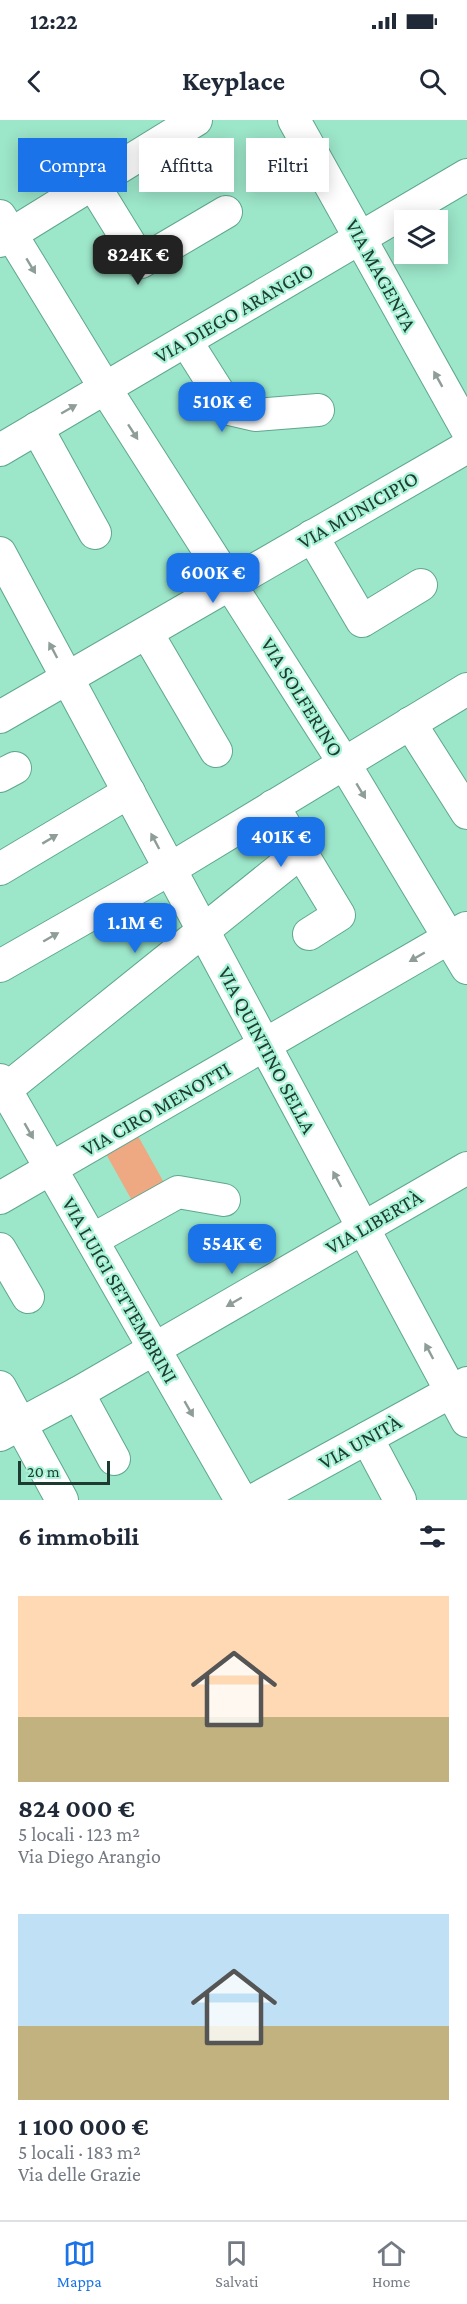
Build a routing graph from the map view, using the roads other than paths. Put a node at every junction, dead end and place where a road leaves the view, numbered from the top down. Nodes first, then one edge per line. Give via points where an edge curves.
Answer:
1 (196, 120) edge
2 (294, 120) edge
3 (127, 163) edge
4 (467, 175) edge
5 (78, 192) edge
6 (98, 192) edge
7 (226, 212) dead end
8 (4, 230) edge
9 (360, 239) junction
10 (186, 341) junction
11 (105, 388) junction
12 (318, 410) dead end
13 (37, 428) junction
14 (467, 430) edge
15 (467, 447) edge
16 (0, 450) edge
17 (95, 533) dead end
18 (312, 536) junction
19 (0, 553) edge
20 (231, 585) junction
21 (421, 585) dead end
22 (147, 633) junction
23 (68, 678) junction
24 (467, 689) edge
25 (0, 717) edge
26 (410, 723) junction
27 (216, 751) dead end
28 (344, 763) junction
29 (129, 792) junction
30 (273, 806) junction
31 (467, 813) edge
32 (301, 852) junction
33 (0, 868) edge
34 (170, 869) junction
35 (203, 931) junction
36 (458, 932) edge
37 (309, 933) dead end
38 (0, 966) edge
39 (467, 968) edge
40 (265, 1046) junction
41 (2, 1088) edge
42 (467, 1168) edge
43 (51, 1169) junction
44 (0, 1198) edge
45 (224, 1200) dead end
46 (364, 1228) junction
47 (92, 1240) junction
48 (0, 1249) edge
49 (28, 1297) dead end
50 (154, 1348) junction
51 (0, 1387) edge
52 (459, 1387) edge
53 (78, 1393) junction
54 (467, 1421) edge
55 (10, 1429) edge
56 (367, 1438) junction
57 (114, 1459) dead end
58 (62, 1500) edge
59 (241, 1500) edge
60 (254, 1500) edge
61 (400, 1500) edge

1 - 3 street
2 - 9 street, VIA MAGENTA
4 - 9 street, VIA DIEGO ARANGIO
5 - 8 street
6 - 7 street via 141,262
8 -> 11 street, VIA SOLFERINO
9 - 10 street, VIA DIEGO ARANGIO
14 -> 9 street, VIA MAGENTA
10 - 11 street, VIA DIEGO ARANGIO
10 - 12 street via 229,409 255,416
13 -> 11 street, VIA DIEGO ARANGIO
11 -> 20 street, VIA SOLFERINO
13 - 16 street, VIA DIEGO ARANGIO
13 - 17 street
15 - 18 street, VIA MUNICIPIO
18 - 20 street, VIA MUNICIPIO
18 - 21 street via 362,621
23 -> 19 street, VIA QUINTINO SELLA
20 - 22 street, VIA MUNICIPIO
20 - 28 street, VIA SOLFERINO
22 - 23 street, VIA MUNICIPIO
22 - 27 street
23 - 25 street, VIA MUNICIPIO
23 - 29 street, VIA QUINTINO SELLA
24 - 26 street
26 - 28 street
26 - 31 street
28 - 30 street
28 -> 36 street, VIA SOLFERINO
33 -> 29 street
34 -> 29 street, VIA QUINTINO SELLA
30 - 32 street
30 - 34 street
32 - 35 street
32 - 37 street via 339,915
34 - 35 street, VIA QUINTINO SELLA
38 -> 34 street
35 - 40 street, VIA QUINTINO SELLA
35 - 41 street
36 - 39 street, VIA SOLFERINO
36 -> 40 street, VIA CIRO MENOTTI
40 - 43 street, VIA CIRO MENOTTI
46 -> 40 street, VIA QUINTINO SELLA
41 -> 43 street, VIA LUIGI SETTEMBRINI
42 - 46 street, VIA LIBERTÀ
43 - 44 street, VIA CIRO MENOTTI
43 - 47 street, VIA LUIGI SETTEMBRINI
45 - 47 street via 178,1192
46 -> 50 street, VIA LIBERTÀ
52 -> 46 street, VIA QUINTINO SELLA
47 - 50 street, VIA LUIGI SETTEMBRINI
48 - 49 street
50 - 53 street, VIA LIBERTÀ
50 -> 59 street, VIA LUIGI SETTEMBRINI
51 - 55 street
52 - 54 street, VIA QUINTINO SELLA
52 - 56 street, VIA UNITÀ
53 - 55 street, VIA LIBERTÀ
53 - 57 street
55 - 58 street
56 - 60 street, VIA UNITÀ
56 - 61 street

